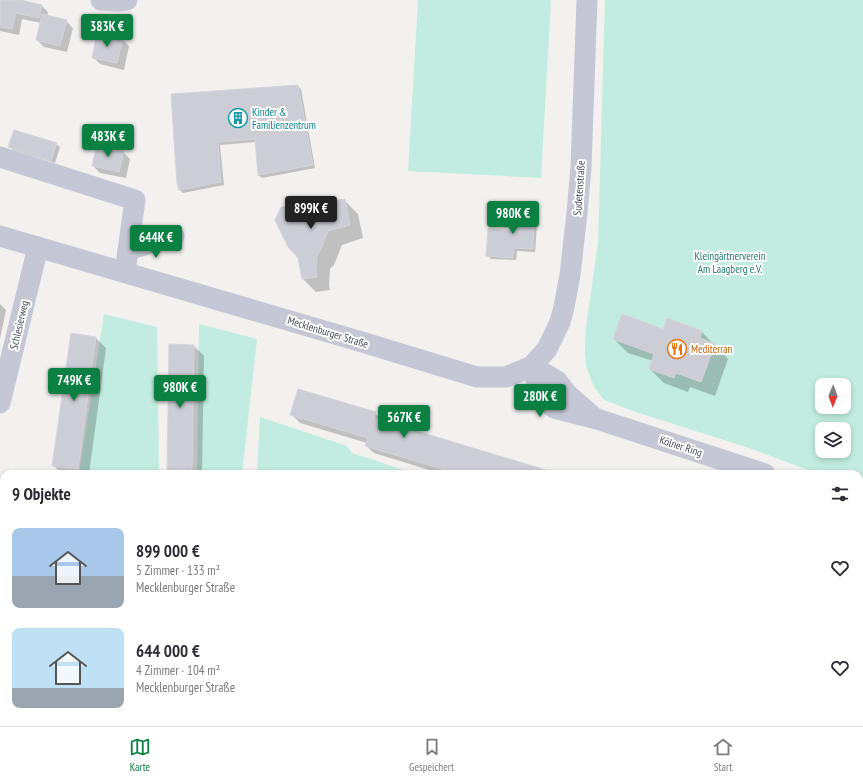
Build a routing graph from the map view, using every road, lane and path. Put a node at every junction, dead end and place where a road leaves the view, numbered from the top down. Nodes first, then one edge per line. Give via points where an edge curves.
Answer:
1 (101, 0) edge
2 (127, 0) edge
3 (587, 0) edge
4 (0, 158) edge
5 (0, 236) edge
6 (174, 236) dead end
7 (38, 247) junction
8 (128, 250) junction
9 (124, 272) junction
10 (532, 366) junction
11 (0, 403) edge
12 (753, 470) edge

1 - 2 street
3 - 10 street, Sudetenstraße via 580,174 570,275 560,322 547,349
4 - 8 street via 135,200
5 - 7 street, Mecklenburger Straße
6 - 8 street
7 - 9 street, Mecklenburger Straße
7 - 11 street, Schlesierweg
8 - 9 street
9 - 10 street, Mecklenburger Straße via 477,377 506,377
10 - 12 street, Kölner Ring via 557,381 567,394 597,419

